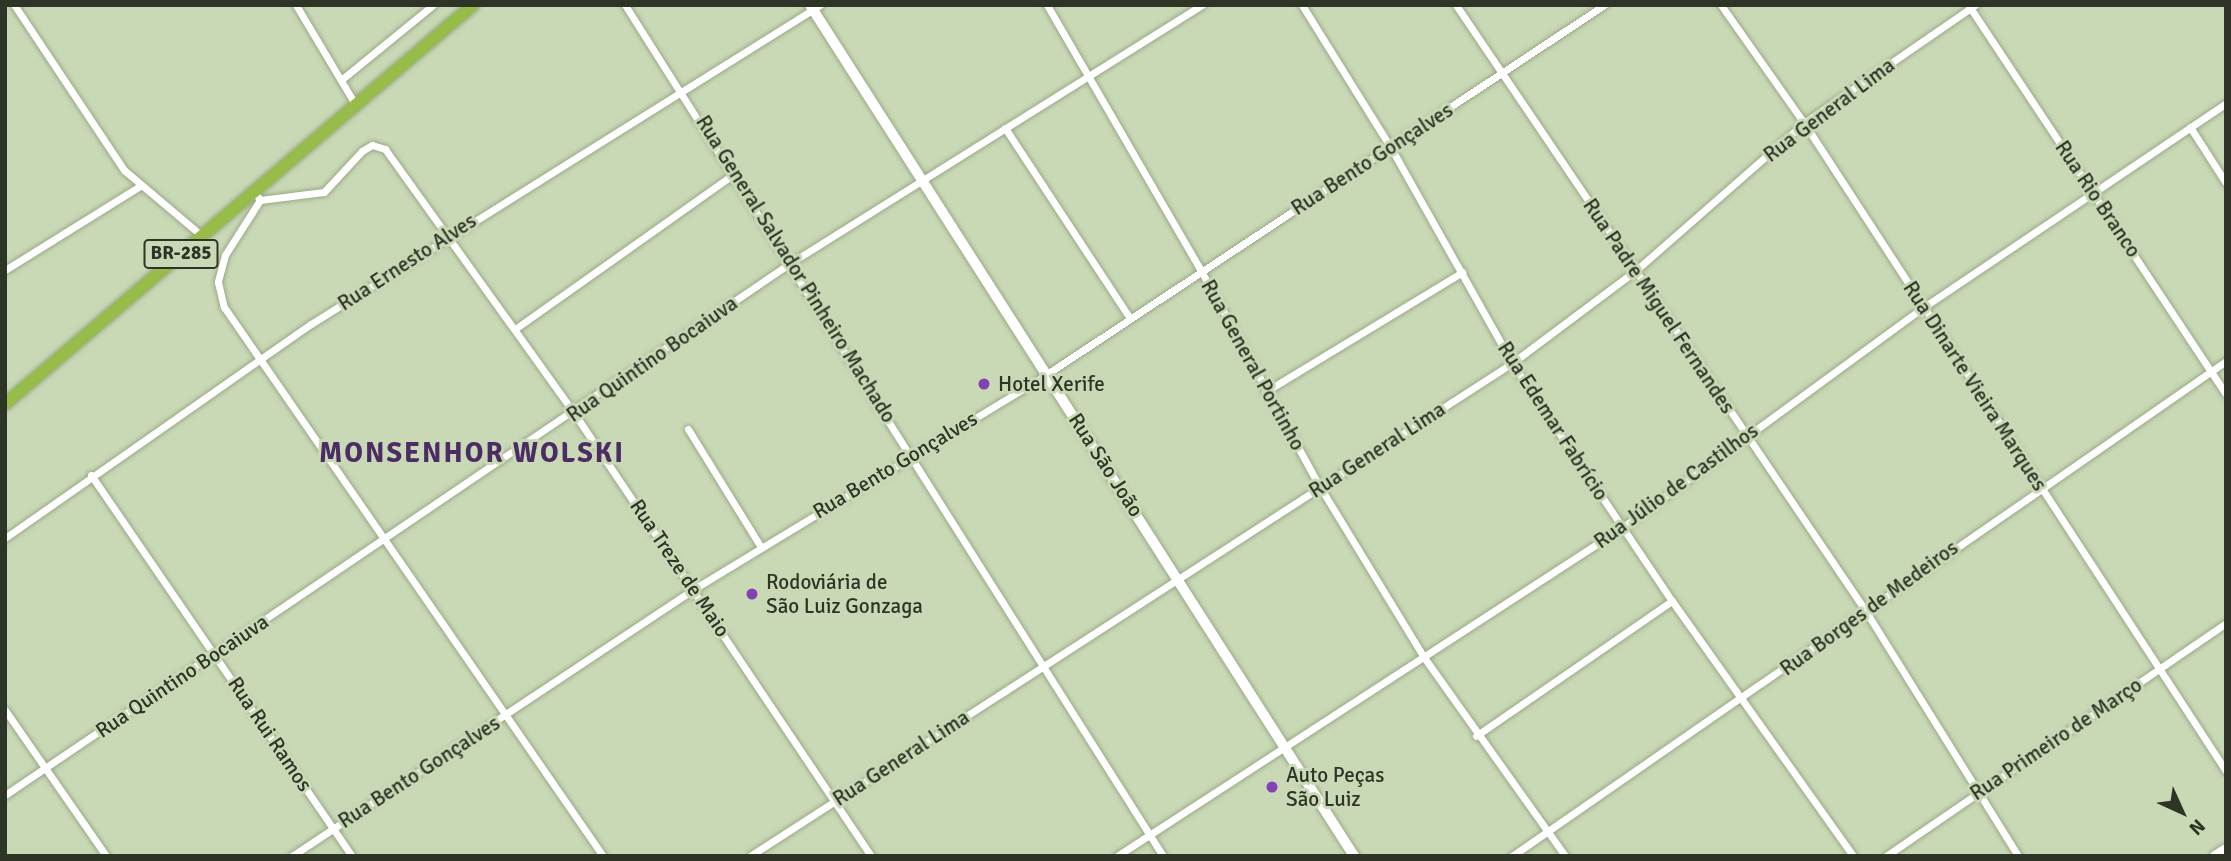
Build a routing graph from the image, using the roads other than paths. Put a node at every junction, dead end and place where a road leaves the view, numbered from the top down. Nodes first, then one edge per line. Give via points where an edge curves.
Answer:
1 (296, 5) edge
2 (433, 5) edge
3 (474, 5) edge
4 (625, 5) edge
5 (1047, 5) edge
6 (1202, 5) edge
7 (1302, 5) edge
8 (1457, 5) edge
9 (1604, 5) edge
10 (1721, 5) edge
11 (16, 6) edge
12 (1971, 6) edge
13 (815, 7) edge
14 (5, 13) edge
15 (1503, 74) junction
16 (1090, 78) junction
17 (341, 80) junction
18 (682, 89) junction
19 (2226, 103) edge
20 (355, 104) junction
21 (1804, 123) junction
22 (2190, 127) junction
23 (1005, 128) junction
24 (1391, 148) junction
25 (735, 173) junction
26 (921, 183) junction
27 (2226, 183) edge
28 (140, 186) junction
29 (2095, 192) junction
30 (257, 196) junction
31 (449, 235) junction
32 (202, 236) junction
33 (792, 262) junction
34 (1200, 269) junction
35 (5, 270) edge
36 (1636, 271) junction
37 (1462, 272) junction
38 (1924, 307) junction
39 (1129, 317) junction
40 (515, 329) junction
41 (260, 359) junction
42 (2226, 361) edge
43 (1512, 363) junction
44 (2211, 371) junction
45 (1047, 374) junction
46 (1265, 392) junction
47 (2226, 394) edge
48 (5, 404) edge
49 (574, 413) junction
50 (688, 429) dead end
51 (1746, 436) junction
52 (912, 453) junction
53 (91, 475) junction
54 (2040, 486) junction
55 (1320, 487) junction
56 (1623, 527) junction
57 (5, 538) edge
58 (385, 541) junction
59 (761, 547) junction
60 (1180, 580) junction
61 (694, 589) junction
62 (1672, 601) junction
63 (1865, 610) junction
64 (2226, 623) edge
65 (215, 653) junction
66 (1423, 656) junction
67 (1045, 667) junction
68 (2159, 669) junction
69 (1741, 700) junction
70 (5, 710) edge
71 (505, 715) junction
72 (1476, 736) junction
73 (1286, 748) junction
74 (46, 767) junction
75 (2226, 771) edge
76 (1979, 791) junction
77 (5, 795) edge
78 (834, 801) junction
79 (334, 828) junction
80 (1547, 832) junction
81 (1149, 834) junction
82 (2226, 849) edge
83 (106, 856) edge
84 (292, 856) edge
85 (352, 856) edge
86 (603, 856) edge
87 (750, 856) edge
88 (871, 856) edge
89 (1117, 856) edge
90 (1163, 856) edge
91 (1353, 856) edge
92 (1512, 856) edge
93 (1565, 856) edge
94 (1853, 856) edge
95 (1886, 856) edge
96 (2018, 856) edge
97 (2215, 856) edge

1 - 17 street
2 - 17 street
3 - 20 highway, BR-285
4 - 18 street, Rua General Salvador Pinheiro Machado
5 - 16 street, Rua General Portinho
6 - 16 street, Rua Quintino Bocaiuva
7 - 24 street, Rua Edemar Fabrício
8 - 15 street, Rua Padre Miguel Fernandes
9 - 15 street, Rua Bento Gonçalves
10 - 21 street, Rua Dinarte Vieira Marques
11 - 14 street
11 - 28 street via 124,170
12 - 21 street, Rua General Lima
12 - 29 street, Rua Rio Branco
13 - 18 street, Rua Ernesto Alves
13 - 26 main road, Rua São João
15 - 24 street, Rua Bento Gonçalves
15 - 36 street, Rua Padre Miguel Fernandes
16 - 23 street, Rua Quintino Bocaiuva
16 - 34 street, Rua General Portinho
17 - 20 street
18 - 25 street, Rua General Salvador Pinheiro Machado
18 - 31 street, Rua Ernesto Alves
19 - 22 street, Rua Júlio de Castilhos
20 - 30 highway, BR-285
21 - 36 street, Rua General Lima
21 - 38 street, Rua Dinarte Vieira Marques
22 - 27 street
22 - 29 street, Rua Júlio de Castilhos
23 - 26 street, Rua Quintino Bocaiuva
23 - 39 street
24 - 34 street, Rua Bento Gonçalves
24 - 37 street, Rua Edemar Fabrício
25 - 33 street, Rua General Salvador Pinheiro Machado
25 - 40 street
26 - 33 street, Rua Quintino Bocaiuva
26 - 45 main road, Rua São João
28 - 32 street
28 - 35 street
29 - 38 street, Rua Júlio de Castilhos
29 - 44 street, Rua Rio Branco
30 - 31 street, Rua Treze de Maio via 324,192 372,145 385,149
30 - 32 highway, BR-285
30 - 41 street via 225,255 218,282 224,307
31 - 40 street, Rua Treze de Maio
31 - 41 street, Rua Ernesto Alves
32 - 48 highway, BR-285
33 - 49 street, Rua Quintino Bocaiuva
33 - 52 street, Rua General Salvador Pinheiro Machado
34 - 39 street, Rua Bento Gonçalves
34 - 46 street, Rua General Portinho
36 - 43 street, Rua General Lima
36 - 51 street, Rua Padre Miguel Fernandes
37 - 43 street, Rua Edemar Fabrício
37 - 46 street
38 - 51 street, Rua Júlio de Castilhos
38 - 54 street, Rua Dinarte Vieira Marques
39 - 45 street, Rua Bento Gonçalves
40 - 49 street, Rua Treze de Maio
41 - 53 street, Rua Ernesto Alves
41 - 58 street
42 - 44 street, Rua Borges de Medeiros
43 - 55 street, Rua General Lima
43 - 56 street, Rua Edemar Fabrício
44 - 47 street, Rua Rio Branco
44 - 54 street, Rua Borges de Medeiros
45 - 52 street, Rua Bento Gonçalves
45 - 60 main road, Rua São João
46 - 55 street, Rua General Portinho
49 - 58 street, Rua Quintino Bocaiuva
49 - 61 street, Rua Treze de Maio
50 - 59 street
51 - 56 street, Rua Júlio de Castilhos
51 - 63 street, Rua Padre Miguel Fernandes
52 - 59 street, Rua Bento Gonçalves
52 - 67 street, Rua General Salvador Pinheiro Machado
53 - 57 street, Rua Ernesto Alves
53 - 65 street, Rua Rui Ramos
54 - 63 street, Rua Borges de Medeiros
54 - 68 street, Rua Dinarte Vieira Marques
55 - 60 street, Rua General Lima
55 - 66 street, Rua General Portinho
56 - 62 street, Rua Edemar Fabrício
56 - 66 street, Rua Júlio de Castilhos
58 - 65 street, Rua Quintino Bocaiuva
58 - 71 street
59 - 61 street, Rua Bento Gonçalves
60 - 67 street, Rua General Lima
60 - 73 main road, Rua São João
61 - 71 street, Rua Bento Gonçalves
61 - 78 street, Rua Treze de Maio
62 - 69 street, Rua Edemar Fabrício
62 - 72 street
63 - 69 street, Rua Borges de Medeiros
63 - 76 street, Rua Padre Miguel Fernandes
64 - 68 street, Rua Primeiro de Março
65 - 74 street, Rua Quintino Bocaiuva
65 - 79 street, Rua Rui Ramos
66 - 72 street, Rua General Portinho
66 - 73 street, Rua Júlio de Castilhos
67 - 78 street, Rua General Lima
67 - 81 street, Rua General Salvador Pinheiro Machado
68 - 75 street, Rua Dinarte Vieira Marques
68 - 76 street, Rua Primeiro de Março
69 - 80 street, Rua Borges de Medeiros
69 - 94 street, Rua Edemar Fabrício
70 - 74 street
71 - 79 street, Rua Bento Gonçalves
71 - 86 street
72 - 80 street, Rua General Portinho
73 - 81 street, Rua Júlio de Castilhos
73 - 91 main road, Rua São João
74 - 77 street, Rua Quintino Bocaiuva
74 - 83 street
76 - 95 street, Rua Primeiro de Março
76 - 96 street, Rua Padre Miguel Fernandes
78 - 87 street, Rua General Lima
78 - 88 street, Rua Treze de Maio
79 - 84 street, Rua Bento Gonçalves
79 - 85 street, Rua Rui Ramos
80 - 92 street, Rua Borges de Medeiros
80 - 93 street, Rua General Portinho
81 - 89 street, Rua Júlio de Castilhos
81 - 90 street, Rua General Salvador Pinheiro Machado
82 - 97 street

